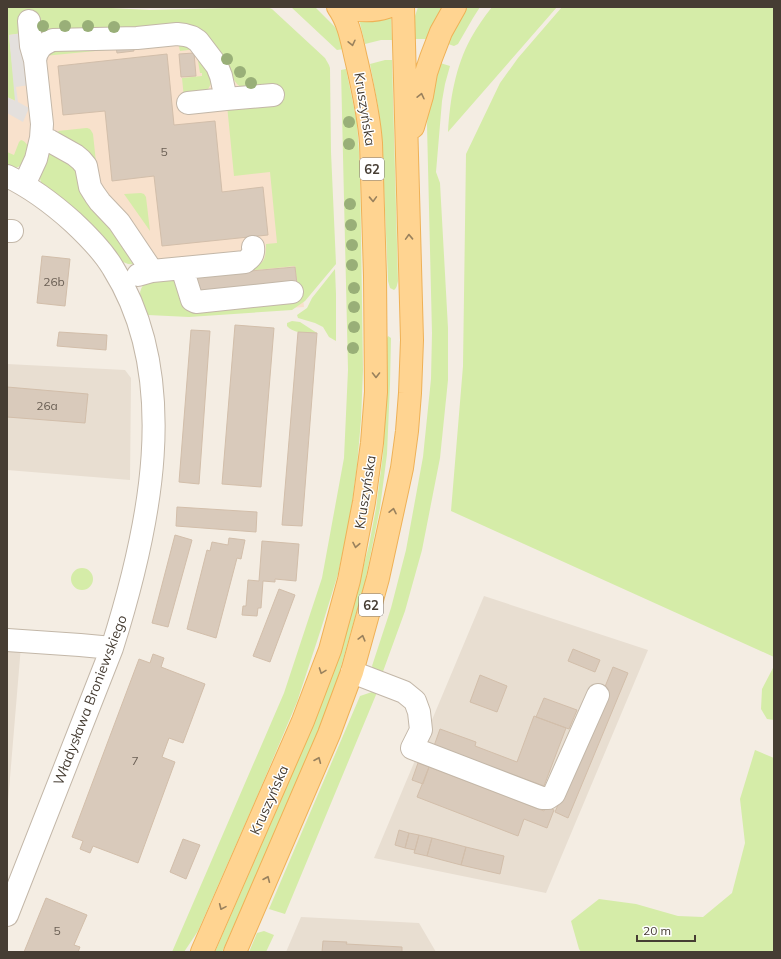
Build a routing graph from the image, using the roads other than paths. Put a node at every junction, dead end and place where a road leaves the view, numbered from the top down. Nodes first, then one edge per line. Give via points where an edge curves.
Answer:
1 (338, 7) edge
2 (343, 7) edge
3 (387, 7) edge
4 (403, 7) edge
5 (455, 7) edge
6 (29, 21) dead end
7 (35, 60) junction
8 (273, 95) dead end
9 (226, 99) junction
10 (188, 103) dead end
11 (41, 138) junction
12 (407, 148) junction
13 (16, 180) edge
14 (253, 247) dead end
15 (182, 268) junction
16 (152, 271) junction
17 (122, 283) junction
18 (292, 292) dead end
19 (7, 640) edge
20 (112, 648) junction
21 (352, 672) junction
22 (598, 695) dead end
23 (7, 914) edge
24 (202, 952) edge
25 (235, 952) edge

1 -> 24 main road, Kruszyńska / 62 via 350,31 367,109 371,143 376,392 364,502 349,580 330,650 303,721
2 - 3 main road via 359,10
4 - 12 main road, Kruszyńska
12 -> 5 main road, 62 via 431,58 441,32
6 - 7 street
7 - 9 street via 36,53 41,47 53,40 185,35 198,41 217,66
7 - 11 street via 42,124
8 - 9 street
9 - 10 street
11 - 13 street via 36,159
11 - 16 street via 82,160 95,195 120,222
21 -> 12 main road, Kruszyńska / 62 via 378,578 402,468 407,432 412,340
13 - 17 street, Władysława Broniewskiego via 49,202 87,235 113,267
14 - 15 street via 251,257 245,262
15 - 16 street
15 - 18 street via 192,300 196,302
16 - 17 street via 144,272
17 - 20 street, Władysława Broniewskiego via 138,321 147,354 154,428 151,478 141,542
19 - 20 street
20 - 23 street, Władysława Broniewskiego
21 - 22 street via 404,692 415,701 421,730 412,748 542,798 554,794
25 -> 21 main road, Kruszyńska / 62 via 329,734

